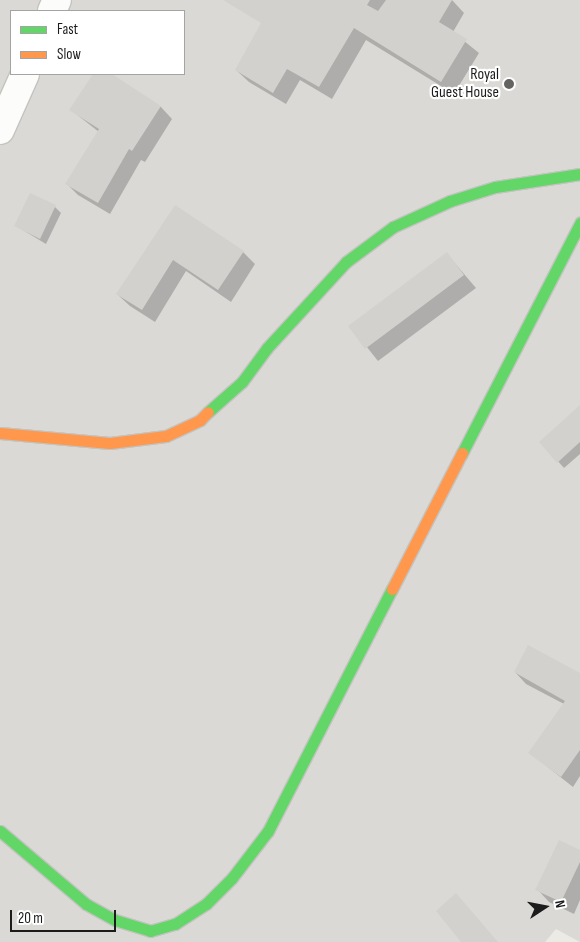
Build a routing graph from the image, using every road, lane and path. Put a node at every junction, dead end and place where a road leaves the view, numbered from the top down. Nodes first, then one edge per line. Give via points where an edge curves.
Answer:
1 (25, 75) edge
2 (0, 130) edge
3 (580, 174) edge
4 (580, 223) edge
5 (0, 432) edge
6 (0, 831) edge
7 (173, 933) edge

1 - 2 street
3 - 5 street via 495,187 450,201 393,227 346,262 267,348 242,382 200,420 166,436 110,443
4 - 7 street via 268,831 226,884
6 - 7 street via 86,904 115,920 150,931

